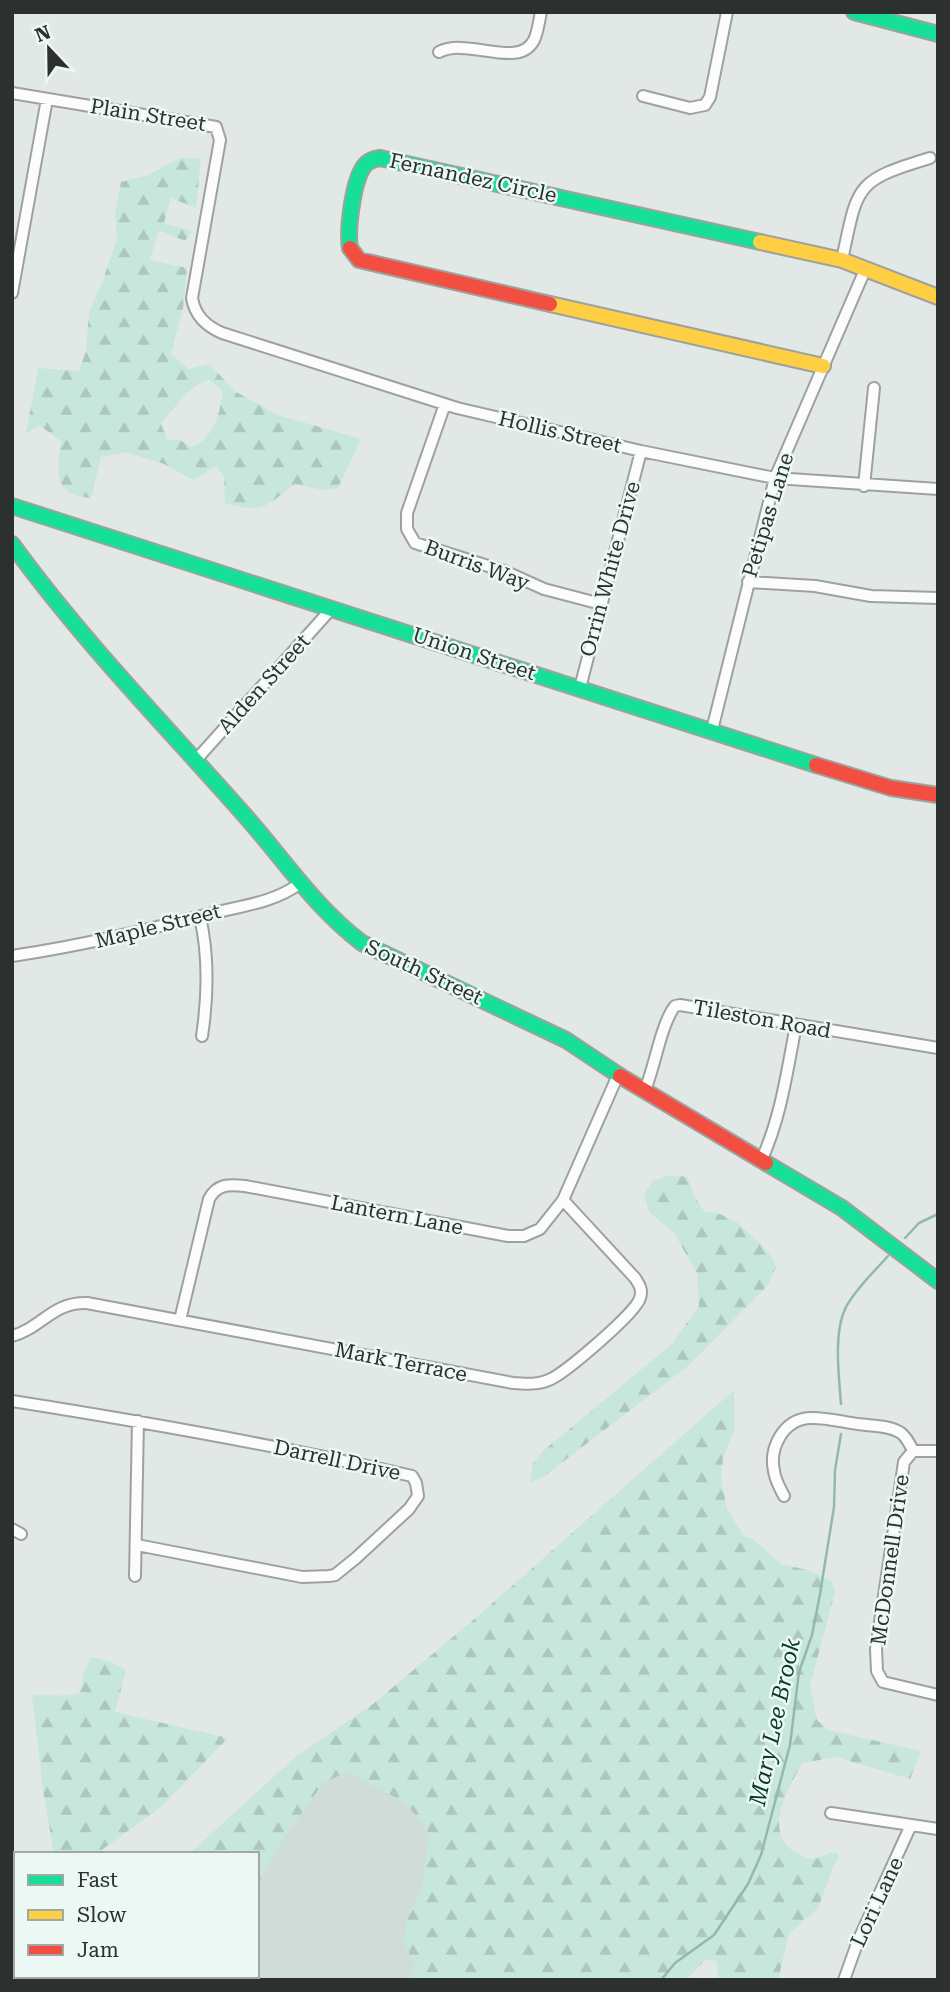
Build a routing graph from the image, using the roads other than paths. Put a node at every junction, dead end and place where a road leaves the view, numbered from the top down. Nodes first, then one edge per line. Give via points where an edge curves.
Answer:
1 (541, 12) edge
2 (727, 12) edge
3 (854, 12) edge
4 (874, 15) edge
5 (938, 34) edge
6 (439, 52) dead end
7 (12, 93) edge
8 (643, 96) dead end
9 (47, 99) junction
10 (930, 158) dead end
11 (842, 260) junction
12 (865, 270) junction
13 (12, 293) edge
14 (938, 297) edge
15 (198, 316) joint
16 (824, 366) junction
17 (874, 388) dead end
18 (445, 404) junction
19 (641, 451) junction
20 (775, 478) junction
21 (864, 486) junction
22 (938, 489) edge
23 (12, 506) edge
24 (12, 544) edge
25 (748, 582) junction
26 (938, 598) edge
27 (601, 604) junction
28 (332, 608) junction
29 (580, 688) junction
30 (712, 730) junction
31 (196, 760) junction
32 (938, 795) edge
33 (299, 884) junction
34 (200, 917) junction
35 (12, 956) edge
36 (796, 1025) junction
37 (202, 1036) dead end
38 (938, 1048) edge
39 (618, 1075) junction
40 (645, 1090) junction
41 (761, 1161) junction
42 (563, 1200) junction
43 (938, 1281) edge
44 (180, 1320) junction
45 (12, 1336) edge
46 (12, 1401) edge
47 (138, 1421) junction
48 (913, 1451) junction
49 (938, 1451) edge
50 (784, 1496) dead end
51 (136, 1545) junction
52 (135, 1576) dead end
53 (938, 1695) edge
54 (831, 1813) dead end
55 (911, 1825) junction
56 (938, 1829) edge
57 (844, 1980) edge

1 - 6 street via 533,41 520,52 458,46
2 - 8 street via 705,105 691,108
3 - 4 main road
4 - 5 main road
7 - 9 street, Plain Street
9 - 13 street
9 - 15 street, Plain Street via 210,124 218,129 220,140 192,285
10 - 11 street via 883,173 861,191
11 - 12 main road, Fernandez Circle
11 - 16 main road, Fernandez Circle via 387,158 370,160 359,174 349,244 359,260
12 - 14 main road, Fernandez Circle
12 - 16 street, Petipas Lane
15 - 18 street, Hollis Street via 222,333
16 - 20 street, Petipas Lane
17 - 21 street
18 - 19 street, Hollis Street
18 - 27 street, Burris Way via 407,513 407,529 415,542 544,589
19 - 20 street, Hollis Street
19 - 27 street, Orrin White Drive
20 - 21 street, Hollis Street
20 - 25 street, Petipas Lane
21 - 22 street, Hollis Street
23 - 28 main road, Union Street
24 - 31 main road, South Street
25 - 26 street via 816,586 871,596
25 - 30 street, Petipas Lane
27 - 29 street, Orrin White Drive
28 - 29 main road, Union Street
28 - 31 street, Alden Street
29 - 30 main road, Union Street
30 - 32 main road, Union Street via 877,784
31 - 33 main road, South Street
33 - 34 street, Maple Street via 275,898
33 - 39 main road, South Street via 328,917 362,943 566,1040
34 - 35 street, Maple Street
34 - 37 street via 207,976
36 - 38 street, Tileston Road
36 - 40 street, Tileston Road via 676,1006
36 - 41 street via 779,1115
39 - 40 main road, South Street
39 - 42 street, Lantern Lane
40 - 41 main road, South Street
41 - 43 main road, South Street via 842,1208
42 - 44 street, Lantern Lane via 540,1229 514,1237 245,1186 222,1186 209,1199
42 - 44 street, Mark Terrace via 635,1278 641,1295 627,1316 549,1381 513,1383
44 - 45 street, Mark Terrace via 75,1303 57,1308
46 - 47 street, Darrell Drive
47 - 51 street
47 - 51 street, Darrell Drive via 412,1476 418,1496 335,1575 302,1577
48 - 49 street, McDonnell Drive
48 - 50 street via 902,1434 887,1428 807,1418 795,1422 773,1451 773,1468
48 - 53 street, McDonnell Drive via 904,1461 890,1544 877,1671 883,1682
51 - 52 street
54 - 55 street
55 - 56 street
55 - 57 street, Lori Lane

